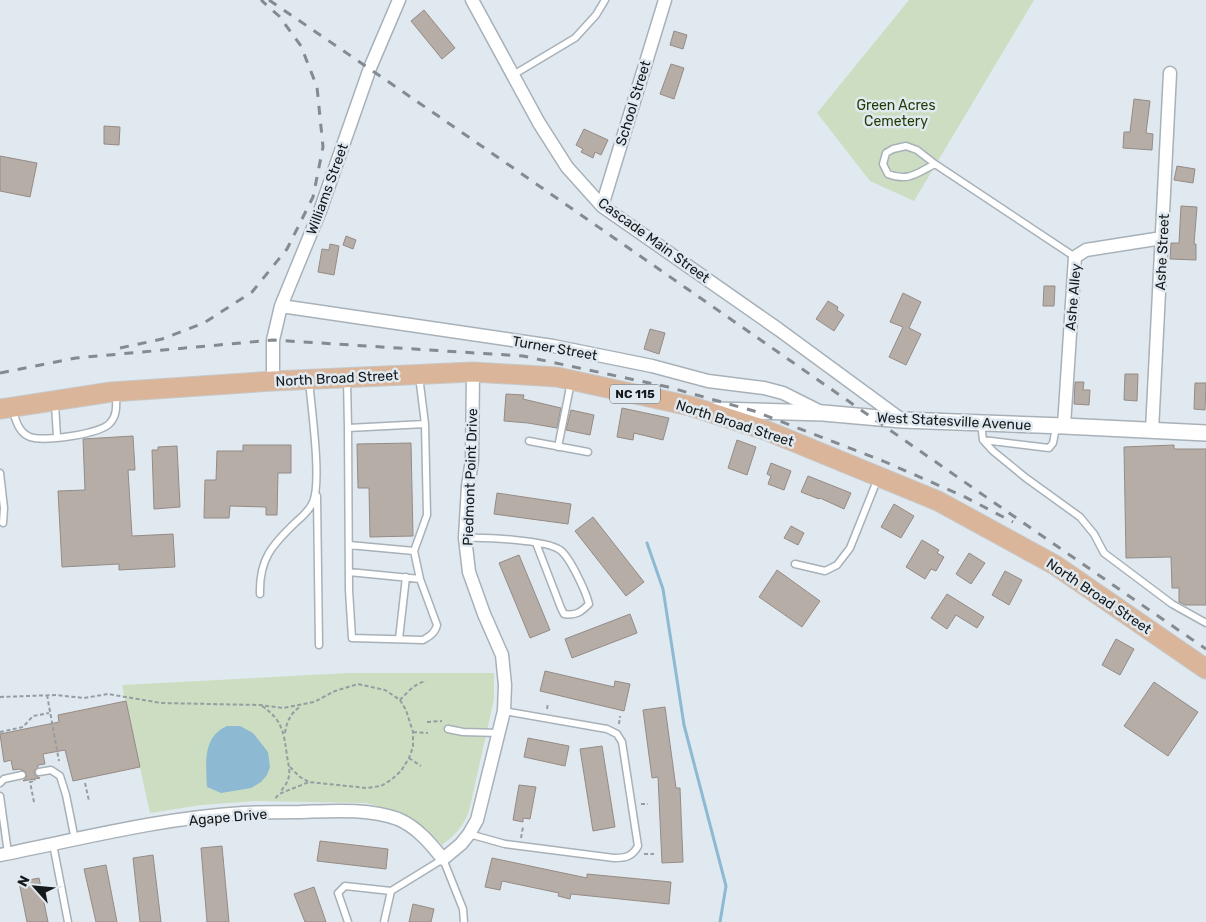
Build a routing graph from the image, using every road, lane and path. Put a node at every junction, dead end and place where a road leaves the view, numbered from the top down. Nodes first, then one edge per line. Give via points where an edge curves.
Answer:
1 (398, 0) edge
2 (472, 0) edge
3 (605, 0) edge
4 (665, 0) edge
5 (1170, 73) dead end
6 (513, 75) junction
7 (935, 164) junction
8 (602, 206) junction
9 (1162, 238) junction
10 (1075, 257) junction
11 (281, 306) junction
12 (473, 372) junction
13 (419, 374) junction
14 (347, 378) junction
15 (308, 379) junction
16 (572, 380) junction
17 (273, 381) junction
18 (116, 391) junction
19 (54, 401) junction
20 (6, 408) edge
21 (701, 410) junction
22 (823, 413) junction
23 (902, 420) junction
24 (981, 423) junction
25 (425, 424) junction
26 (1060, 425) junction
27 (348, 428) junction
28 (1152, 431) junction
29 (1206, 433) edge
30 (57, 437) junction
31 (983, 440) junction
32 (529, 442) dead end
33 (558, 447) junction
34 (588, 452) dead end
35 (0, 473) edge
36 (878, 476) junction
37 (317, 482) junction
38 (3, 523) dead end
39 (465, 538) junction
40 (536, 543) junction
41 (349, 545) junction
42 (414, 551) junction
43 (794, 564) dead end
44 (349, 572) junction
45 (406, 577) junction
46 (420, 579) junction
47 (260, 594) dead end
48 (1206, 623) edge
49 (399, 639) junction
50 (319, 645) dead end
51 (1206, 669) edge
52 (426, 681) dead end
53 (46, 695) junction
54 (0, 697) edge
55 (400, 700) junction
56 (260, 705) junction
57 (302, 706) junction
58 (504, 711) junction
59 (50, 713) junction
60 (449, 721) dead end
61 (427, 722) dead end
62 (448, 729) dead end
63 (0, 732) edge
64 (413, 732) junction
65 (428, 733) dead end
66 (499, 733) junction
67 (285, 735) junction
68 (409, 758) junction
69 (59, 761) dead end
70 (421, 766) dead end
71 (290, 767) junction
72 (39, 772) dead end
73 (22, 775) dead end
74 (34, 778) dead end
75 (309, 782) junction
76 (0, 783) edge
77 (85, 783) dead end
78 (279, 794) junction
79 (0, 796) edge
80 (89, 801) dead end
81 (34, 802) dead end
82 (273, 802) dead end
83 (469, 834) junction
84 (75, 840) junction
85 (53, 844) junction
86 (4, 854) edge
87 (443, 859) junction
88 (391, 891) junction
89 (68, 922) edge
90 (348, 922) edge
91 (384, 922) edge
92 (464, 922) edge

1 - 11 street, Williams Street
2 - 6 street, Cascade Main Street
3 - 6 lane via 575,38
4 - 8 street, School Street
5 - 9 street, Ashe Street
6 - 8 street, Cascade Main Street via 567,167
7 - 7 lane via 906,146 886,154 883,164 888,174 900,178 910,177
7 - 10 lane
8 - 23 street, Cascade Main Street
9 - 10 street, Ashe Alley via 1086,250
9 - 28 street, Ashe Street
10 - 26 street, Ashe Alley
11 - 17 street, Williams Street via 273,340
11 - 22 street, Turner Street via 553,346 708,381 764,388 783,393
12 - 13 main road, North Broad Street / NC 115
12 - 16 main road, North Broad Street / NC 115
12 - 39 street, Piedmont Point Drive via 472,460
13 - 14 main road, North Broad Street / NC 115
13 - 25 lane
14 - 15 main road, North Broad Street / NC 115
14 - 27 lane
15 - 17 main road, North Broad Street / NC 115
15 - 37 lane
16 - 21 main road, North Broad Street / NC 115
16 - 33 lane
17 - 18 main road, North Broad Street / NC 115
18 - 19 main road, North Broad Street / NC 115
18 - 30 lane via 116,411 110,423 98,431
19 - 20 main road, North Broad Street / NC 115
19 - 30 lane
20 - 30 lane via 17,426 29,437
21 - 22 street, West Statesville Avenue
21 - 36 main road, North Broad Street / NC 115 via 765,430
22 - 23 street, West Statesville Avenue
23 - 24 street, West Statesville Avenue
24 - 26 street, West Statesville Avenue
24 - 31 lane
25 - 27 lane
25 - 42 lane via 428,515
26 - 28 street, West Statesville Avenue
26 - 31 lane via 1050,448
27 - 41 lane
28 - 29 street, West Statesville Avenue
31 - 48 lane via 1026,478 1080,517 1104,553 1172,604
32 - 33 lane
33 - 34 lane
35 - 38 lane
36 - 43 lane via 850,548 837,565 825,571
36 - 51 main road, North Broad Street / NC 115 via 938,501 1055,565
37 - 47 lane via 313,502 273,546 265,561 260,577
37 - 50 lane
39 - 40 lane via 490,537
39 - 58 street, Piedmont Point Drive via 469,572 502,655
40 - 40 lane via 548,544 562,551 586,591 589,604 581,612 564,614
41 - 42 lane
41 - 44 lane
42 - 46 lane
44 - 45 lane
44 - 49 lane via 352,638
45 - 46 lane
45 - 49 lane
46 - 49 lane via 436,630 423,640
52 - 55 path via 414,686
53 - 54 path
53 - 56 path via 84,698 108,694 161,703
53 - 59 path
55 - 57 path via 385,690 358,684
55 - 64 path
56 - 57 path
56 - 67 path via 274,715
57 - 67 path via 288,718
58 - 66 street, Piedmont Point Drive
58 - 83 lane via 607,729 617,734 622,742 638,846 626,858 614,858 504,844
59 - 63 path via 32,716 23,727
59 - 69 path
60 - 61 path
62 - 66 lane
64 - 65 path
64 - 68 path
66 - 83 street, Piedmont Point Drive via 477,820
67 - 71 path
68 - 70 path
68 - 75 path via 401,771 381,786 367,788
71 - 75 path
71 - 78 path via 287,783
72 - 84 lane via 51,770 60,776
73 - 76 lane
74 - 81 path via 35,782 30,782
75 - 78 path
77 - 80 path
78 - 82 path
79 - 86 lane
83 - 87 street, Piedmont Point Drive
84 - 85 street, Agape Drive
84 - 87 street, Agape Drive via 170,822 242,813 370,812 412,828 429,841
85 - 86 street, Agape Drive
85 - 89 lane
87 - 88 lane
87 - 92 lane via 463,909
88 - 90 lane via 345,886 338,893
88 - 91 lane

